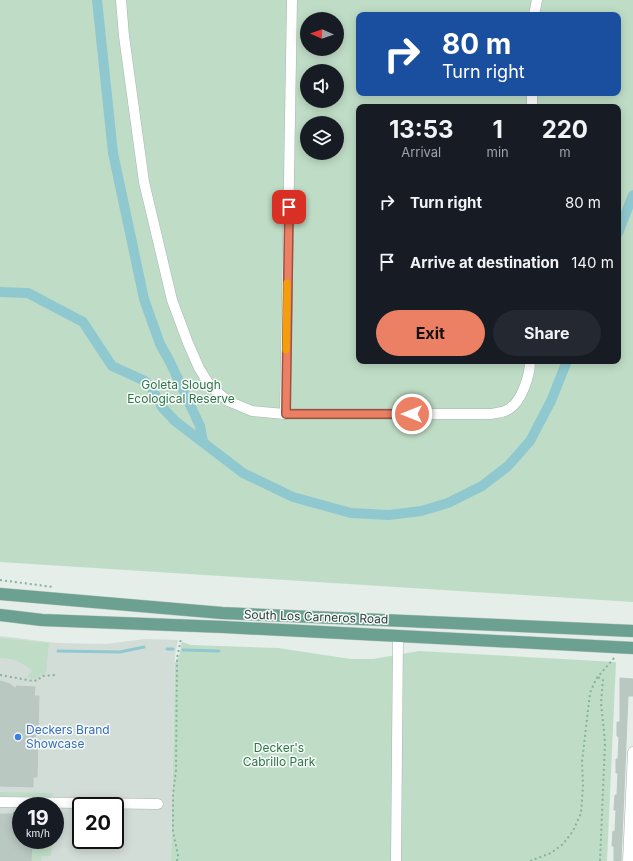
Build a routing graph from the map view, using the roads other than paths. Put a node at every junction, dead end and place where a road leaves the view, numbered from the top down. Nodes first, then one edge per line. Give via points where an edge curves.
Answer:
1 (121, 0) edge
2 (292, 0) edge
3 (537, 0) edge
4 (535, 12) edge
5 (530, 364) edge
6 (286, 414) junction
7 (0, 594) edge
8 (0, 615) edge
9 (633, 631) edge
10 (398, 636) junction
11 (633, 648) edge
12 (633, 752) edge
13 (0, 802) edge
14 (158, 804) dead end
15 (396, 861) edge
16 (628, 861) edge

1 - 6 street via 144,182 172,300 188,343 210,386 228,401 252,411
2 - 6 street
3 - 4 street
5 - 6 street via 524,391 510,408 491,414
7 - 9 main road, South Los Carneros Road via 222,613
8 - 10 main road, South Los Carneros Road via 42,620
10 - 11 main road, South Los Carneros Road
10 - 15 street
12 - 16 street
13 - 14 street

